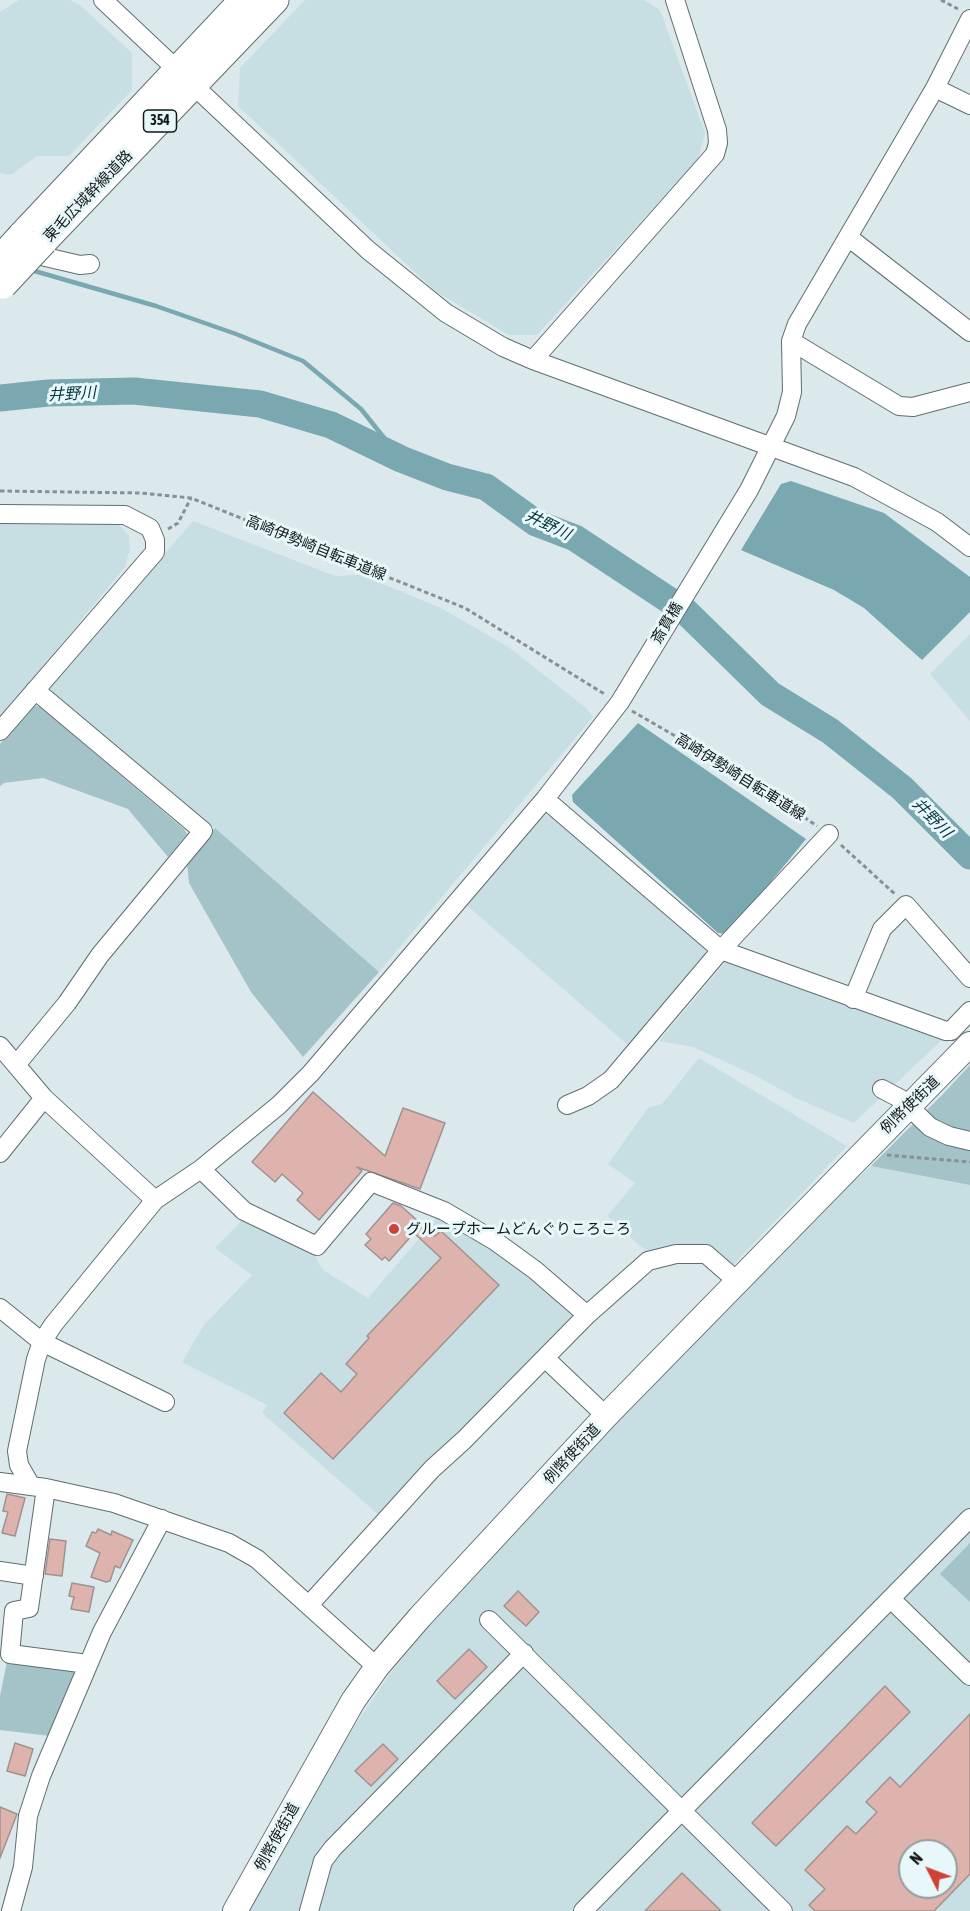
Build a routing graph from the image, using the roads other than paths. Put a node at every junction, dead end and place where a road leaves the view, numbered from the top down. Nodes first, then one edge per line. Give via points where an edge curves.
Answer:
1 (103, 0) edge
2 (243, 0) edge
3 (276, 0) edge
4 (675, 0) edge
5 (965, 14) edge
6 (186, 78) junction
7 (935, 88) junction
8 (970, 105) edge
9 (848, 237) junction
10 (22, 241) edge
11 (90, 264) dead end
12 (1, 277) edge
13 (970, 332) edge
14 (791, 341) junction
15 (533, 360) junction
16 (970, 392) edge
17 (770, 447) junction
18 (0, 514) edge
19 (970, 547) edge
20 (35, 690) junction
21 (0, 730) edge
22 (545, 799) junction
23 (825, 832) road end
24 (721, 950) junction
25 (970, 978) edge
26 (853, 999) junction
27 (970, 1011) edge
28 (970, 1044) edge
29 (0, 1046) edge
30 (16, 1065) junction
31 (882, 1089) dead end
32 (44, 1098) junction
33 (567, 1105) dead end
34 (909, 1106) junction
35 (970, 1142) edge
36 (0, 1153) edge
37 (201, 1169) junction
38 (155, 1200) junction
39 (737, 1281) junction
40 (0, 1308) edge
41 (587, 1315) junction
42 (42, 1342) junction
43 (545, 1358) junction
44 (165, 1402) dead end
45 (606, 1416) junction
46 (0, 1482) edge
47 (39, 1487) junction
48 (970, 1518) edge
49 (162, 1519) junction
50 (0, 1571) edge
51 (34, 1576) junction
52 (891, 1599) junction
53 (309, 1605) junction
54 (7, 1609) edge
55 (489, 1620) dead end
56 (5, 1647) edge
57 (524, 1653) junction
58 (88, 1664) junction
59 (377, 1667) junction
60 (970, 1676) edge
61 (682, 1812) junction
62 (11, 1911) edge
63 (235, 1911) edge
64 (309, 1911) edge
65 (583, 1911) edge
66 (783, 1911) edge

1 - 6 street
2 - 6 highway, 東毛広域幹線道路 / 354
3 - 6 highway, 東毛広域幹線道路 / 354
4 - 15 street via 717,130 715,154
5 - 7 street
6 - 10 highway, 東毛広域幹線道路 / 354
6 - 15 street via 368,250 446,313
7 - 8 street
7 - 9 street
9 - 13 street
9 - 14 street
10 - 11 street via 80,265
10 - 12 highway, 東毛広域幹線道路 / 354, bridge
14 - 16 street via 899,406 913,407
14 - 17 street, 斎貫橋 via 792,392 786,416
15 - 17 street
17 - 19 street via 854,477 937,522
17 - 22 street, 斎貫橋 via 749,490 611,716
18 - 20 street via 125,515 150,528 155,540 155,552
20 - 21 street
20 - 30 street via 203,831 100,955
22 - 24 street
22 - 37 street, 斎貫橋 via 311,1073 279,1105
23 - 24 street
24 - 26 street
24 - 33 street via 611,1080
25 - 26 street via 906,905 882,929
26 - 27 street via 946,1031 951,1031
28 - 34 main road, 例幣使街道
29 - 30 street
30 - 32 street
31 - 34 street
32 - 36 street
32 - 38 street
34 - 35 street via 930,1127
34 - 39 main road, 例幣使街道
37 - 38 street, 斎貫橋
37 - 41 street via 244,1211 316,1246 371,1182 444,1211 495,1241
38 - 42 street, 斎貫橋
39 - 41 street via 706,1254 676,1254 648,1262
39 - 45 main road, 例幣使街道
40 - 42 street
41 - 43 street
42 - 44 street
42 - 47 street via 17,1451 19,1465
43 - 45 street
43 - 53 street via 432,1469
45 - 59 main road, 例幣使街道
46 - 47 street
47 - 49 street via 114,1503
47 - 51 street
48 - 52 street
49 - 53 street via 229,1543 257,1559
49 - 58 street
50 - 51 street
51 - 54 street via 29,1608
52 - 60 street
52 - 61 street
53 - 59 street
54 - 56 street
55 - 57 street
56 - 58 street via 10,1654
57 - 61 street
57 - 64 street via 333,1848 324,1861
58 - 62 street via 28,1816 23,1867
59 - 63 main road, 例幣使街道 via 353,1701
61 - 65 street
61 - 66 street

